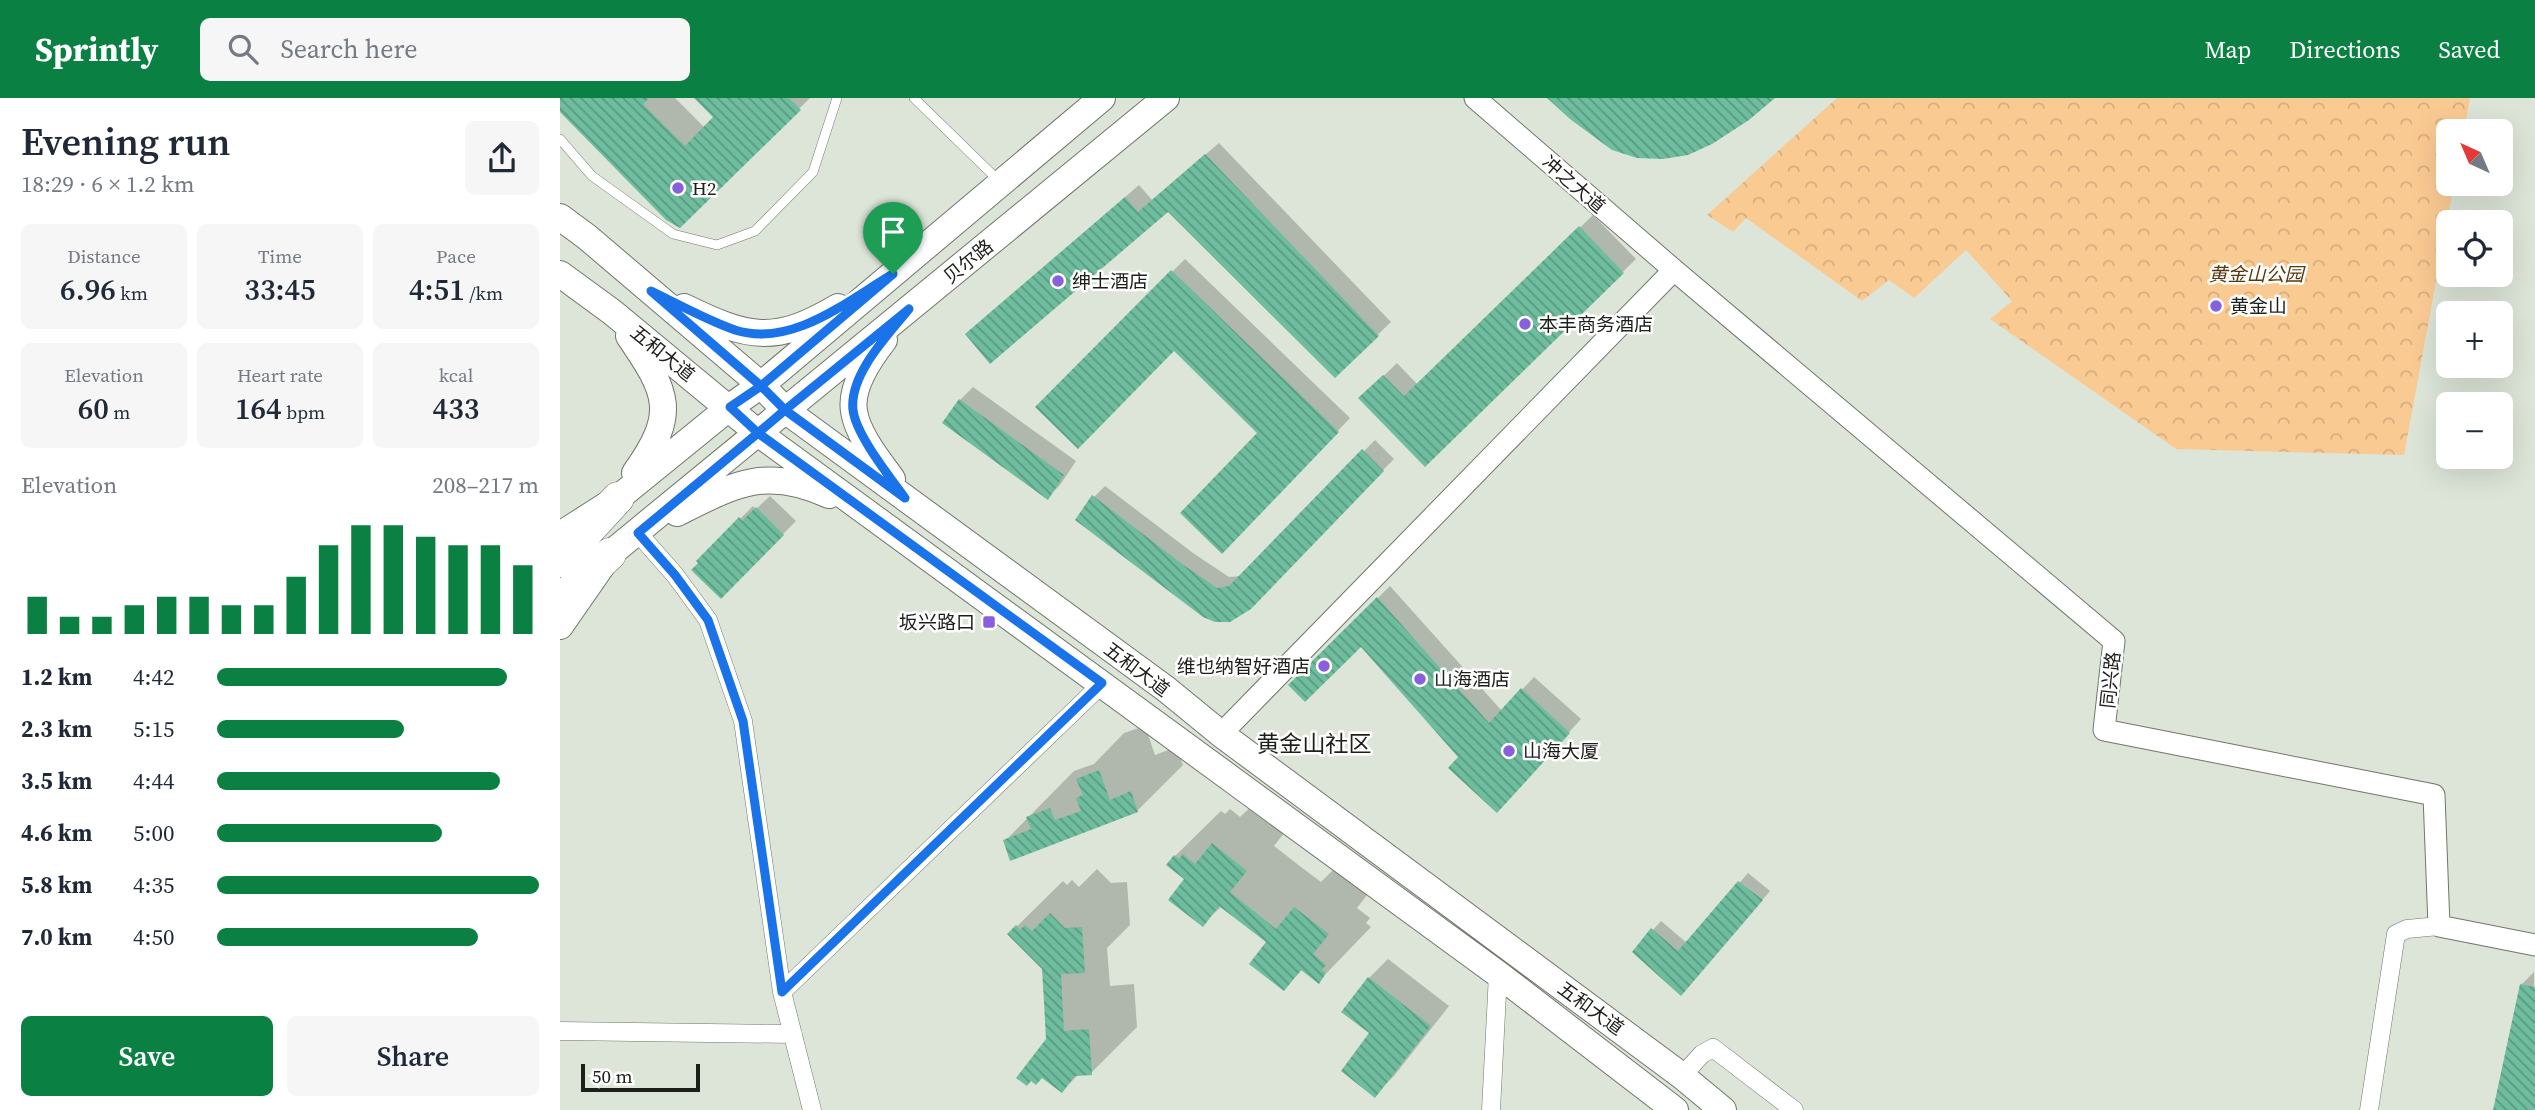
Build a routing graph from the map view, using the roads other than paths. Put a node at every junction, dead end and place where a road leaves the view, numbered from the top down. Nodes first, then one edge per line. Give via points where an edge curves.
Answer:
1 (837, 98) edge
2 (914, 98) edge
3 (1102, 98) edge
4 (1166, 98) edge
5 (1475, 98) edge
6 (560, 139) edge
7 (1000, 182) junction
8 (560, 217) edge
9 (1674, 270) junction
10 (560, 274) edge
11 (893, 274) junction
12 (651, 291) junction
13 (909, 309) junction
14 (612, 312) junction
15 (761, 386) junction
16 (730, 407) junction
17 (785, 410) junction
18 (758, 433) junction
19 (618, 498) junction
20 (905, 498) junction
21 (870, 513) junction
22 (638, 533) junction
23 (560, 535) edge
24 (610, 554) junction
25 (560, 561) edge
26 (560, 600) edge
27 (560, 626) edge
28 (1102, 683) junction
29 (1221, 734) junction
30 (2439, 926) junction
31 (2535, 945) edge
32 (1499, 974) junction
33 (782, 992) junction
34 (560, 1031) edge
35 (793, 1034) junction
36 (1682, 1076) junction
37 (811, 1110) edge
38 (1491, 1110) edge
39 (1675, 1110) edge
40 (1723, 1110) edge
41 (1794, 1110) edge
42 (2369, 1110) edge

1 - 6 lane via 813,172 755,231 717,245 673,234 592,176
2 - 7 lane
3 - 7 main road, 贝尔路
4 - 13 main road, 贝尔路
5 - 9 street, 冲之大道
7 - 11 main road, 贝尔路
8 - 12 main road, 五和大道
9 - 29 street
9 - 30 street, 同兴路 via 2114,641 2104,730 2434,795
10 - 14 main road, 五和大道
11 - 12 main road via 820,318 767,335 737,330
11 - 15 main road, 贝尔路
12 - 15 main road, 五和大道
13 - 17 main road, 贝尔路
13 - 20 main road via 869,359 853,410 870,447
14 - 16 main road, 五和大道
14 - 19 main road via 655,374 663,396 663,419 652,450
15 - 16 main road, 贝尔路
15 - 17 main road, 五和大道
16 - 18 main road, 五和大道
16 - 19 main road, 贝尔路
17 - 18 main road, 贝尔路
17 - 20 main road, 五和大道
18 - 21 main road, 五和大道
18 - 22 main road, 贝尔路
19 - 23 main road, 贝尔路
19 - 25 highway
20 - 29 main road, 五和大道
21 - 22 main road via 809,486 748,481
21 - 28 main road, 五和大道
22 - 24 main road, 贝尔路
22 - 33 street via 708,620 743,721
24 - 26 highway
24 - 27 main road, 贝尔路
28 - 32 main road, 五和大道
28 - 33 street
29 - 36 main road, 五和大道
30 - 31 street
30 - 42 street via 2396,934
32 - 38 street
32 - 39 main road, 五和大道
33 - 35 street
34 - 35 street
35 - 37 street
36 - 40 main road, 五和大道
36 - 41 street via 1713,1048

